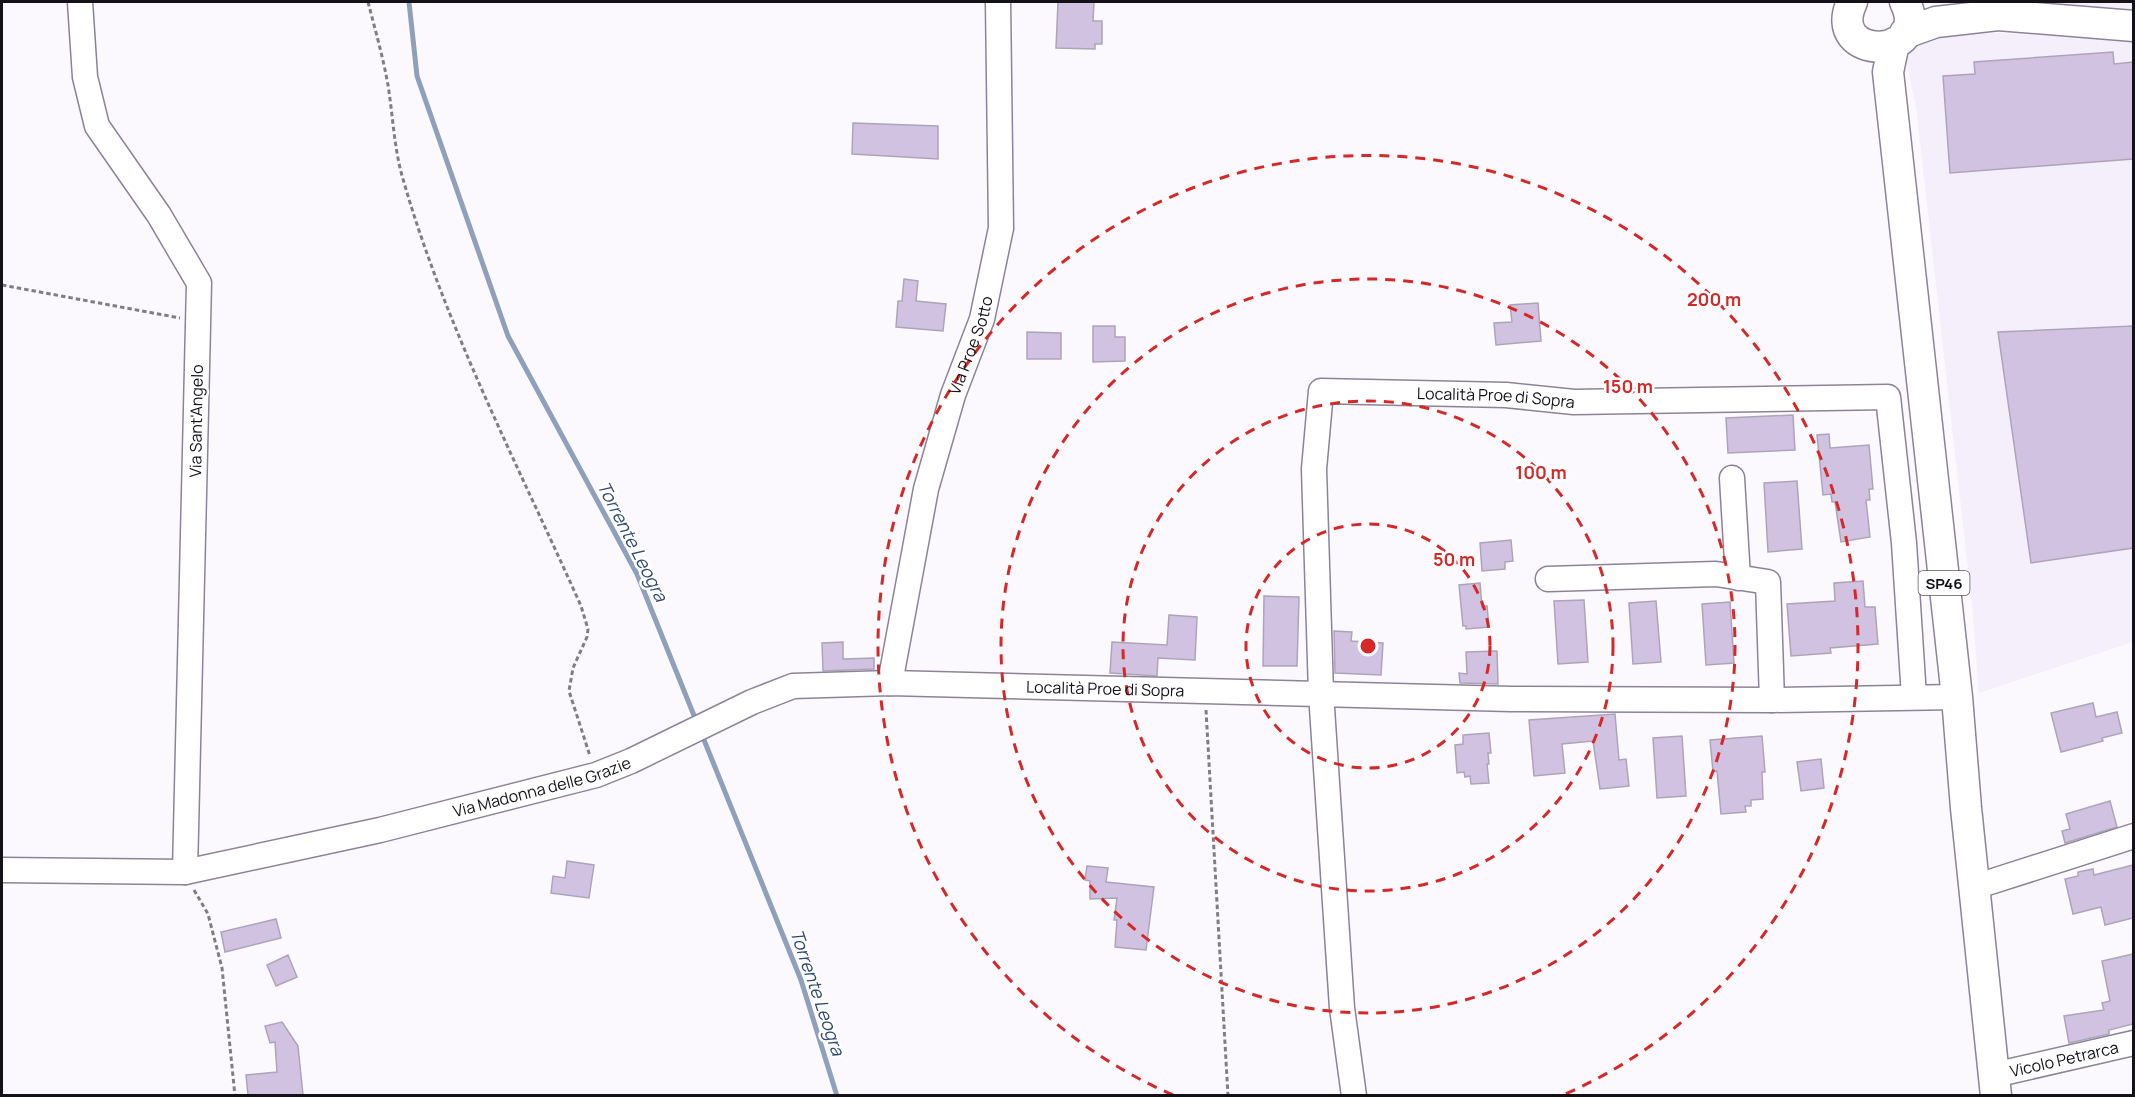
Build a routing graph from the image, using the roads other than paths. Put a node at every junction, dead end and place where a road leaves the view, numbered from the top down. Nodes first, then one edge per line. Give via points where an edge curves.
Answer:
1 (80, 2) edge
2 (998, 2) edge
3 (1852, 2) edge
4 (2133, 26) edge
5 (1894, 34) edge
6 (1732, 478) dead end
7 (1738, 578) junction
8 (1548, 579) dead end
9 (890, 683) junction
10 (1321, 693) junction
11 (1914, 698) junction
12 (1957, 698) junction
13 (1772, 700) junction
14 (2133, 836) edge
15 (2, 870) edge
16 (185, 873) junction
17 (1974, 884) junction
18 (2133, 1043) edge
19 (1995, 1085) edge
20 (1354, 1095) edge

1 - 16 street, Via Sant'Angelo via 85,77 98,126 159,215 199,283
2 - 9 street, Via Proe Sotto via 1001,228 982,319 953,395 926,489
3 - 5 main road via 1849,24 1856,37
4 - 5 main road via 1998,15 1936,22
5 - 12 main road, SP46
6 - 7 street
7 - 8 street via 1716,574
7 - 13 street via 1768,582
9 - 10 street, Località Proe di Sopra
9 - 16 street, Via Madonna delle Grazie via 793,686 596,775 381,830
10 - 11 street, Località Proe di Sopra via 1314,469 1320,392 1506,395 1574,402 1888,397 1904,543
10 - 13 street, Località Proe di Sopra via 1511,699
10 - 20 street, Località Proe di Sopra via 1342,1008
11 - 12 street, Località Proe di Sopra
11 - 13 street, Località Proe di Sopra
12 - 17 main road, SP46
14 - 17 street
15 - 16 street, Via Madonna delle Grazie
17 - 19 main road, SP46
18 - 19 street, Vicolo Petrarca

